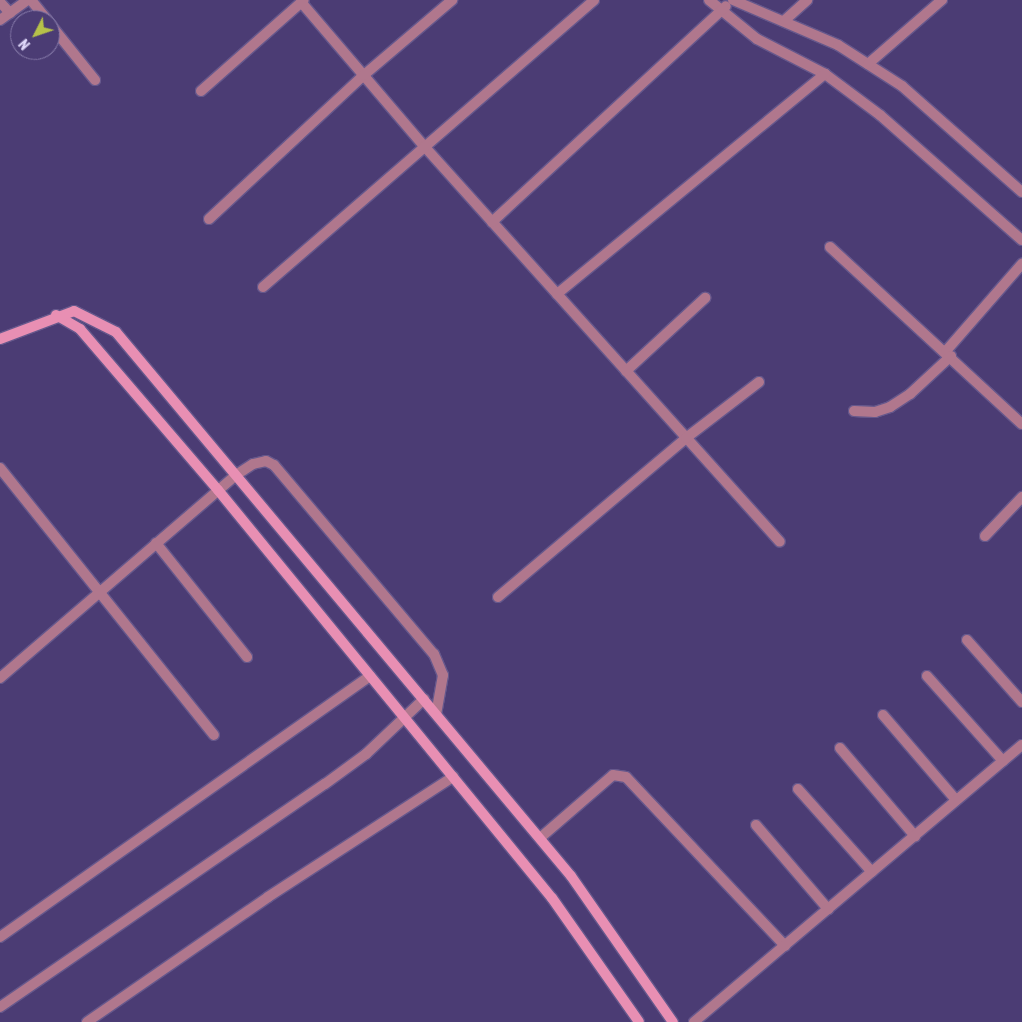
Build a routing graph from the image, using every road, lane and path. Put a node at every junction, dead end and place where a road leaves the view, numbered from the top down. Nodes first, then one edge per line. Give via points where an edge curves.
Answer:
1 (30, 0) edge
2 (452, 0) edge
3 (594, 0) edge
4 (709, 0) edge
5 (733, 0) edge
6 (807, 0) edge
7 (942, 0) edge
8 (303, 1) edge
9 (0, 2) edge
10 (15, 10) edge
11 (38, 10) edge
12 (722, 10) junction
13 (10, 13) joint
14 (0, 20) edge
15 (785, 20) junction
16 (60, 36) edge
17 (868, 64) junction
18 (825, 74) junction
19 (364, 75) junction
20 (95, 80) dead end
21 (201, 91) dead end
22 (424, 146) junction
23 (1022, 192) edge
24 (209, 219) dead end
25 (492, 222) junction
26 (1022, 240) edge
27 (830, 247) dead end
28 (1022, 264) edge
29 (263, 286) dead end
30 (557, 294) junction
31 (704, 298) dead end
32 (56, 315) junction
33 (0, 339) edge
34 (949, 354) junction
35 (626, 371) junction
36 (759, 382) dead end
37 (854, 411) dead end
38 (1022, 424) edge
39 (686, 438) junction
40 (0, 468) edge
41 (236, 475) junction
42 (218, 490) junction
43 (1022, 497) edge
44 (985, 536) dead end
45 (780, 542) dead end
46 (156, 543) junction
47 (100, 591) junction
48 (498, 597) dead end
49 (967, 640) dead end
50 (247, 658) dead end
51 (370, 676) junction
52 (927, 676) dead end
53 (0, 678) edge
54 (424, 700) junction
55 (1022, 702) edge
56 (436, 713) junction
57 (883, 715) dead end
58 (404, 719) junction
59 (214, 735) dead end
60 (1022, 745) edge
61 (840, 748) dead end
62 (1003, 761) junction
63 (453, 777) junction
64 (798, 789) dead end
65 (956, 800) junction
66 (756, 825) dead end
67 (914, 836) junction
68 (540, 838) junction
69 (872, 872) junction
70 (828, 909) junction
71 (0, 937) edge
72 (785, 946) junction
73 (0, 1007) edge
74 (87, 1022) edge
75 (639, 1022) edge
76 (673, 1022) edge
77 (694, 1022) edge

1 - 10 street
1 - 11 street
2 - 19 street
3 - 22 street
4 - 12 street
5 - 12 street
5 - 15 street
6 - 15 street
7 - 17 street
8 - 19 street
8 - 21 street
9 - 13 street
12 - 18 street via 757,40
12 - 25 street
13 - 14 street
15 - 17 street via 838,45
16 - 20 street
17 - 23 street via 902,86
18 - 26 street via 880,115
18 - 30 street
19 - 22 street
19 - 24 street
22 - 25 street
22 - 29 street
25 - 30 street
27 - 34 street
28 - 34 street
30 - 35 street
31 - 35 street
32 - 33 street
32 - 41 street via 74,311 116,332
32 - 42 street via 80,329
34 - 37 street via 910,394 890,407 875,412
34 - 38 street
35 - 39 street
36 - 39 street
39 - 45 street
39 - 48 street
40 - 47 street
41 - 42 street
41 - 54 street
41 - 56 street via 253,464 266,461 274,465 427,646 443,675
42 - 46 street
42 - 51 street
43 - 44 street
46 - 47 street
46 - 50 street
47 - 53 street
47 - 59 street
49 - 55 street
51 - 58 street
51 - 71 street
52 - 62 street
54 - 56 street
54 - 58 street
56 - 68 street
57 - 65 street
58 - 63 street
58 - 73 street via 325,784
60 - 62 street
61 - 67 street
62 - 65 street
63 - 74 street via 268,897
63 - 75 street via 552,898
64 - 69 street
65 - 67 street
66 - 70 street
67 - 69 street
68 - 72 street via 613,775 626,777
68 - 76 street via 571,876
69 - 70 street
70 - 72 street
72 - 77 street

